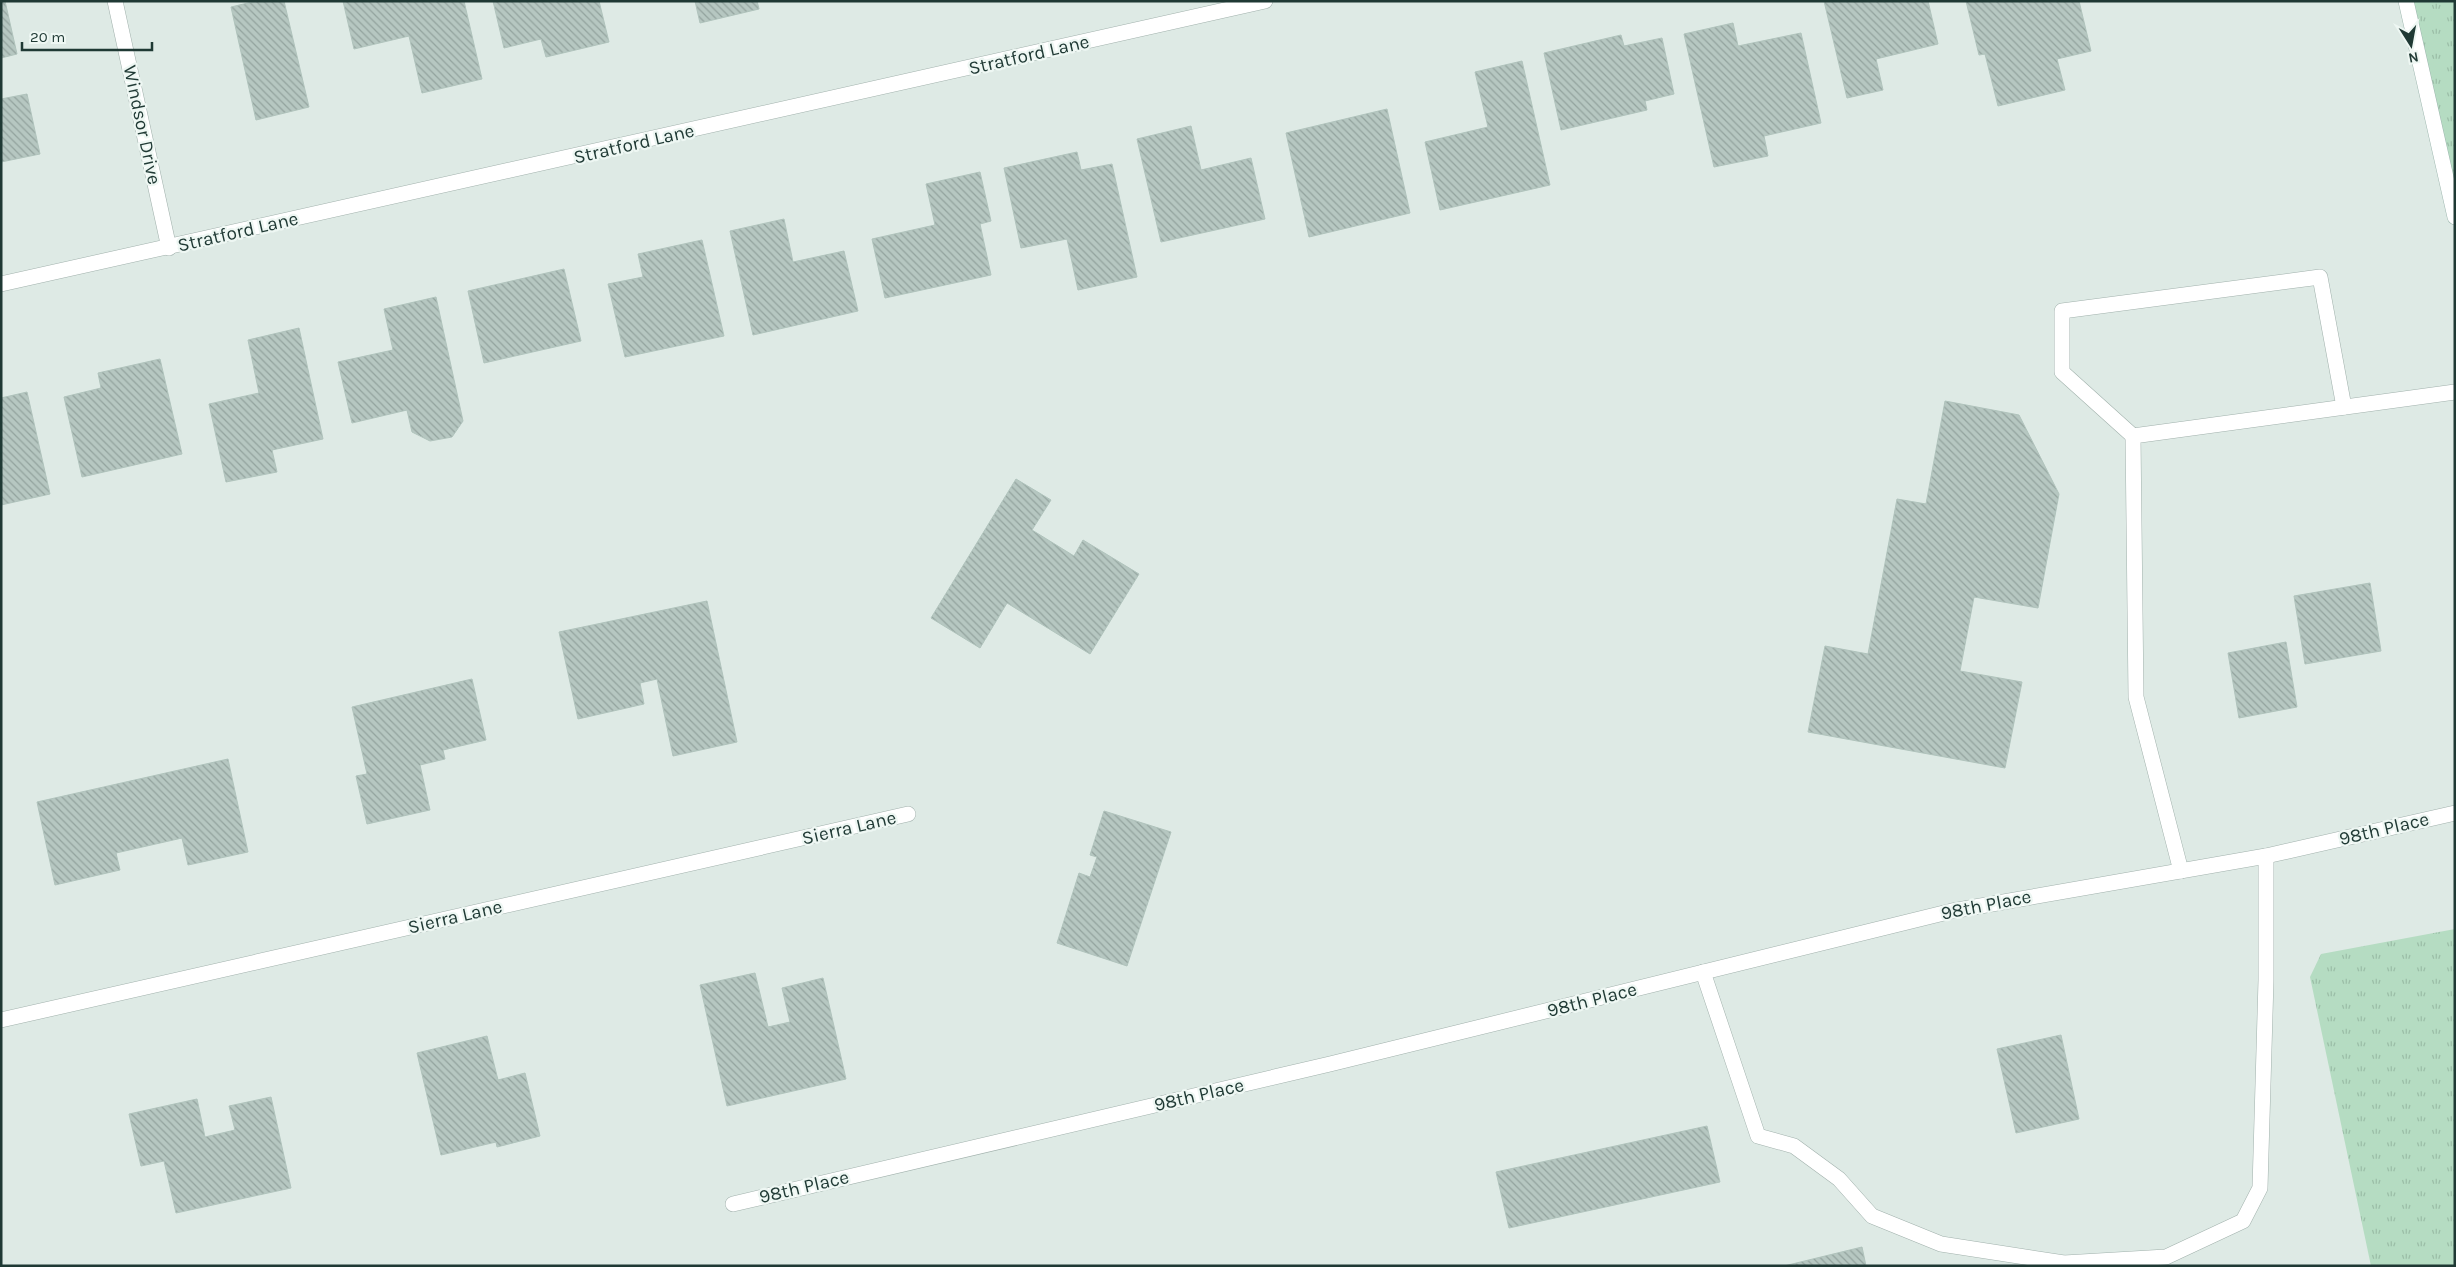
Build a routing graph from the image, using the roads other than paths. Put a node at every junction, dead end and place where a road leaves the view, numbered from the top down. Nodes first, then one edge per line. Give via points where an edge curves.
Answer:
1 (115, 1) edge
2 (1266, 1) edge
3 (2406, 1) edge
4 (2455, 217) edge
5 (169, 248) junction
6 (1, 284) edge
7 (2455, 392) edge
8 (2344, 407) junction
9 (2133, 436) junction
10 (2455, 813) edge
11 (908, 814) dead end
12 (2266, 856) junction
13 (2181, 870) junction
14 (1703, 972) junction
15 (1, 1020) edge
16 (733, 1204) dead end

1 - 5 street, Windsor Drive
2 - 5 street, Stratford Lane
3 - 4 street
5 - 6 street, Stratford Lane
7 - 8 street
8 - 9 street
8 - 9 street via 2320,277 2062,311 2062,372
9 - 13 street via 2136,696
10 - 12 street, 98th Place
11 - 15 street, Sierra Lane
12 - 13 street, 98th Place
12 - 14 street via 2260,1188 2243,1221 2166,1257 2064,1263 1942,1244 1872,1216 1839,1179 1794,1146 1758,1136
13 - 14 street, 98th Place via 1952,911
14 - 16 street, 98th Place via 1330,1064

